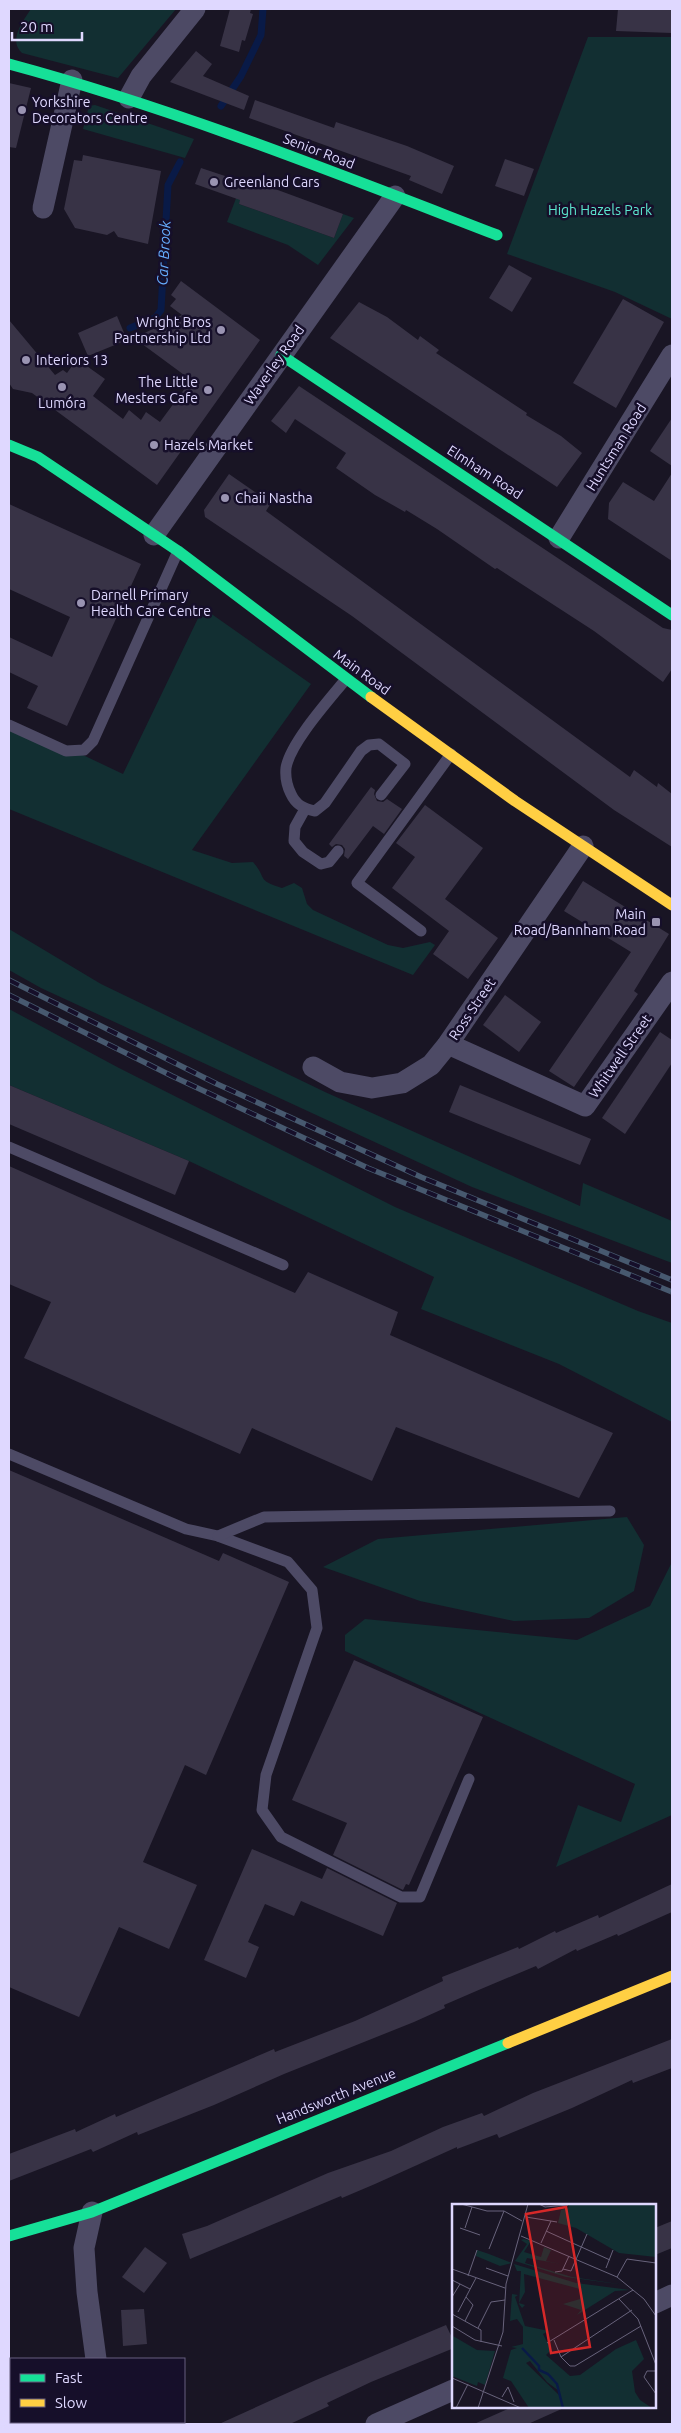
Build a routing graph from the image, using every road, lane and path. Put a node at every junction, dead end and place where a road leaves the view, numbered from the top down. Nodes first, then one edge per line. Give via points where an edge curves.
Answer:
1 (194, 9) edge
2 (9, 64) edge
3 (72, 80) junction
4 (129, 98) junction
5 (395, 196) junction
6 (43, 208) dead end
7 (497, 234) dead end
8 (281, 355) junction
9 (672, 355) edge
10 (20, 438) dead end
11 (9, 445) edge
12 (38, 457) junction
13 (154, 535) junction
14 (559, 538) junction
15 (178, 551) junction
16 (672, 615) edge
17 (346, 679) junction
18 (9, 725) edge
19 (451, 754) junction
20 (381, 794) dead end
21 (305, 810) junction
22 (583, 846) junction
23 (338, 851) dead end
24 (672, 906) edge
25 (421, 931) dead end
26 (672, 982) edge
27 (448, 1044) junction
28 (313, 1067) dead end
29 (9, 1147) edge
30 (283, 1265) dead end
31 (9, 1454) edge
32 (610, 1511) dead end
33 (218, 1536) junction
34 (469, 1779) dead end
35 (672, 1976) edge
36 (92, 2212) junction
37 (9, 2236) edge
38 (672, 2295) edge
39 (656, 2303) edge
40 (96, 2358) edge
41 (452, 2391) edge
42 (376, 2424) edge

1 - 4 street via 141,76
2 - 3 street, Senior Road
3 - 4 street, Senior Road
3 - 6 street
4 - 5 street, Senior Road via 240,136
5 - 7 street, Senior Road
5 - 8 street, Waverley Road
8 - 13 street, Waverley Road
8 - 14 street, Elmham Road
9 - 14 street, Huntsman Road
10 - 12 street, Main Road
11 - 12 street, Main Road
12 - 13 street, Main Road
13 - 15 street, Main Road
14 - 16 street, Elmham Road
15 - 17 street, Main Road
15 - 18 lane via 93,741 84,750 66,751
17 - 19 street, Main Road
17 - 21 lane via 293,749 286,768 287,785 294,800
19 - 22 street, Main Road
19 - 25 lane via 357,883
20 - 21 lane via 405,764 379,744 369,745 361,751 325,804 315,811
21 - 23 lane via 295,827 294,841 303,852 321,864 330,862
22 - 24 street, Main Road
22 - 27 street, Ross Street
26 - 27 street, Whitwell Street via 585,1106
27 - 28 street, Ross Street via 431,1065 402,1083 372,1088 340,1082
29 - 30 lane
31 - 33 lane via 186,1529
32 - 33 lane via 264,1517
33 - 34 lane via 288,1562 312,1590 317,1628 266,1775 262,1810 281,1837 401,1897 420,1897
35 - 36 street, Handsworth Avenue
36 - 37 street, Handsworth Avenue
36 - 40 street via 84,2248
38 - 39 street
41 - 42 street

